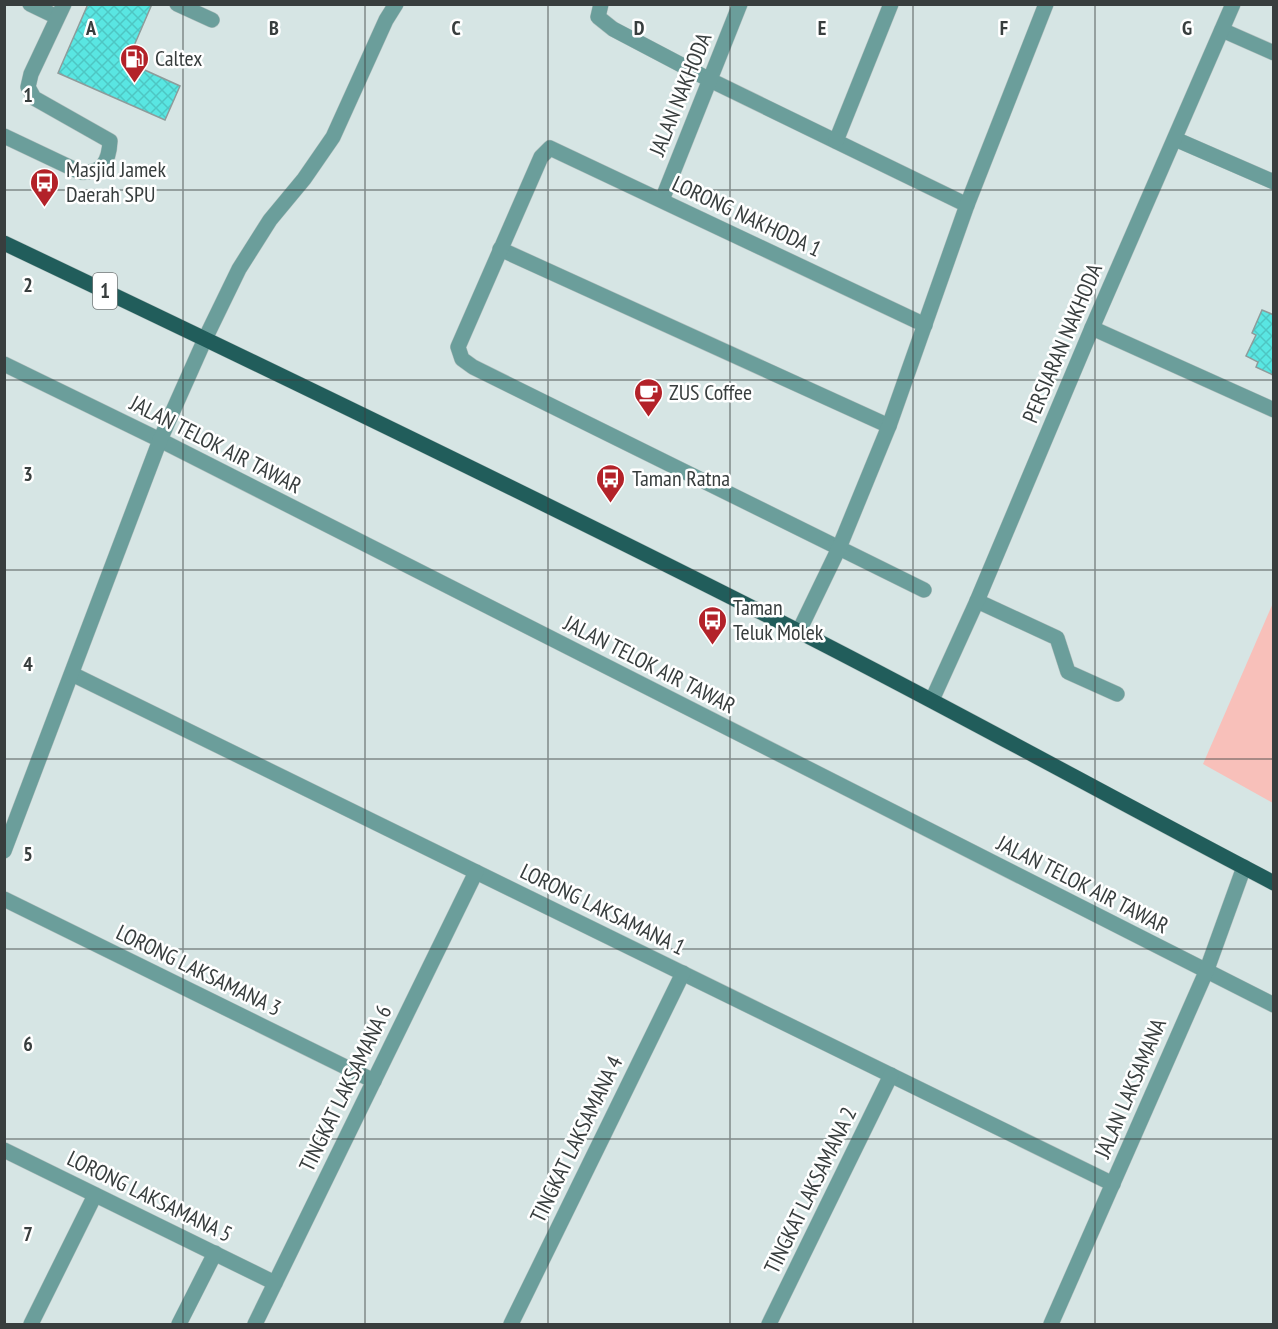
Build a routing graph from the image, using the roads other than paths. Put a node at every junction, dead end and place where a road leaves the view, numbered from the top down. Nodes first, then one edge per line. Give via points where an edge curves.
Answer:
1 (30, 4) edge
2 (177, 4) edge
3 (396, 4) edge
4 (601, 4) edge
5 (740, 4) edge
6 (891, 4) edge
7 (1046, 4) edge
8 (1233, 4) edge
9 (61, 11) edge
10 (212, 20) dead end
11 (1222, 30) junction
12 (1274, 53) edge
13 (710, 80) junction
14 (4, 136) edge
15 (1175, 139) junction
16 (836, 141) junction
17 (1274, 182) edge
18 (662, 200) junction
19 (967, 205) junction
20 (4, 243) edge
21 (500, 249) junction
22 (925, 325) junction
23 (1092, 328) junction
24 (205, 339) junction
25 (4, 364) edge
26 (1274, 410) edge
27 (889, 426) junction
28 (160, 440) junction
29 (839, 548) junction
30 (924, 590) dead end
31 (977, 601) junction
32 (799, 632) junction
33 (72, 674) junction
34 (1117, 694) dead end
35 (932, 700) junction
36 (4, 851) edge
37 (1244, 867) junction
38 (476, 872) junction
39 (1274, 883) edge
40 (4, 899) edge
41 (1206, 972) junction
42 (683, 973) junction
43 (1274, 1005) edge
44 (891, 1075) junction
45 (374, 1081) junction
46 (4, 1150) edge
47 (1113, 1184) junction
48 (95, 1195) junction
49 (215, 1254) junction
50 (275, 1283) junction
51 (31, 1324) edge
52 (179, 1324) edge
53 (255, 1324) edge
54 (511, 1324) edge
55 (769, 1324) edge
56 (1051, 1324) edge

1 - 9 street
2 - 10 street
3 - 24 street via 333,137 270,220 239,269
4 - 13 street via 598,17 613,29
5 - 13 street, JALAN NAKHODA
6 - 16 street
7 - 19 street
8 - 11 street, PERSIARAN NAKHODA
9 - 14 street via 28,87 34,98 110,141 109,152 101,168 92,173 80,172
11 - 12 street
11 - 15 street, PERSIARAN NAKHODA
13 - 16 street
13 - 18 street, JALAN NAKHODA
15 - 17 street
15 - 23 street, PERSIARAN NAKHODA
16 - 19 street
18 - 21 street, LORONG NAKHODA 1 via 550,148 541,157
18 - 22 street, LORONG NAKHODA 1
19 - 22 street
20 - 24 main road, 1
21 - 27 street
21 - 29 street via 458,347 462,359
22 - 27 street
23 - 26 street
23 - 31 street, PERSIARAN NAKHODA
24 - 28 street
24 - 32 main road, 1
25 - 28 street, JALAN TELOK AIR TAWAR
27 - 29 street
28 - 33 street
28 - 41 street, JALAN TELOK AIR TAWAR
29 - 30 street
29 - 32 street
31 - 34 street via 1057,638 1068,672
31 - 35 street, PERSIARAN NAKHODA
32 - 35 main road, 1
33 - 36 street
33 - 38 street, LORONG LAKSAMANA 1
35 - 37 main road, 1
37 - 39 main road, 1
37 - 41 street, JALAN LAKSAMANA
38 - 42 street, LORONG LAKSAMANA 1
38 - 45 street, TINGKAT LAKSAMANA 6
40 - 45 street, LORONG LAKSAMANA 3
41 - 43 street, JALAN TELOK AIR TAWAR
41 - 47 street, JALAN LAKSAMANA
42 - 44 street, LORONG LAKSAMANA 1
42 - 54 street, TINGKAT LAKSAMANA 4
44 - 47 street, LORONG LAKSAMANA 1
44 - 55 street, TINGKAT LAKSAMANA 2
45 - 50 street, TINGKAT LAKSAMANA 6
46 - 48 street, LORONG LAKSAMANA 5
47 - 56 street, JALAN LAKSAMANA
48 - 49 street, LORONG LAKSAMANA 5
48 - 51 street
49 - 50 street, LORONG LAKSAMANA 5
49 - 52 street
50 - 53 street, TINGKAT LAKSAMANA 6

